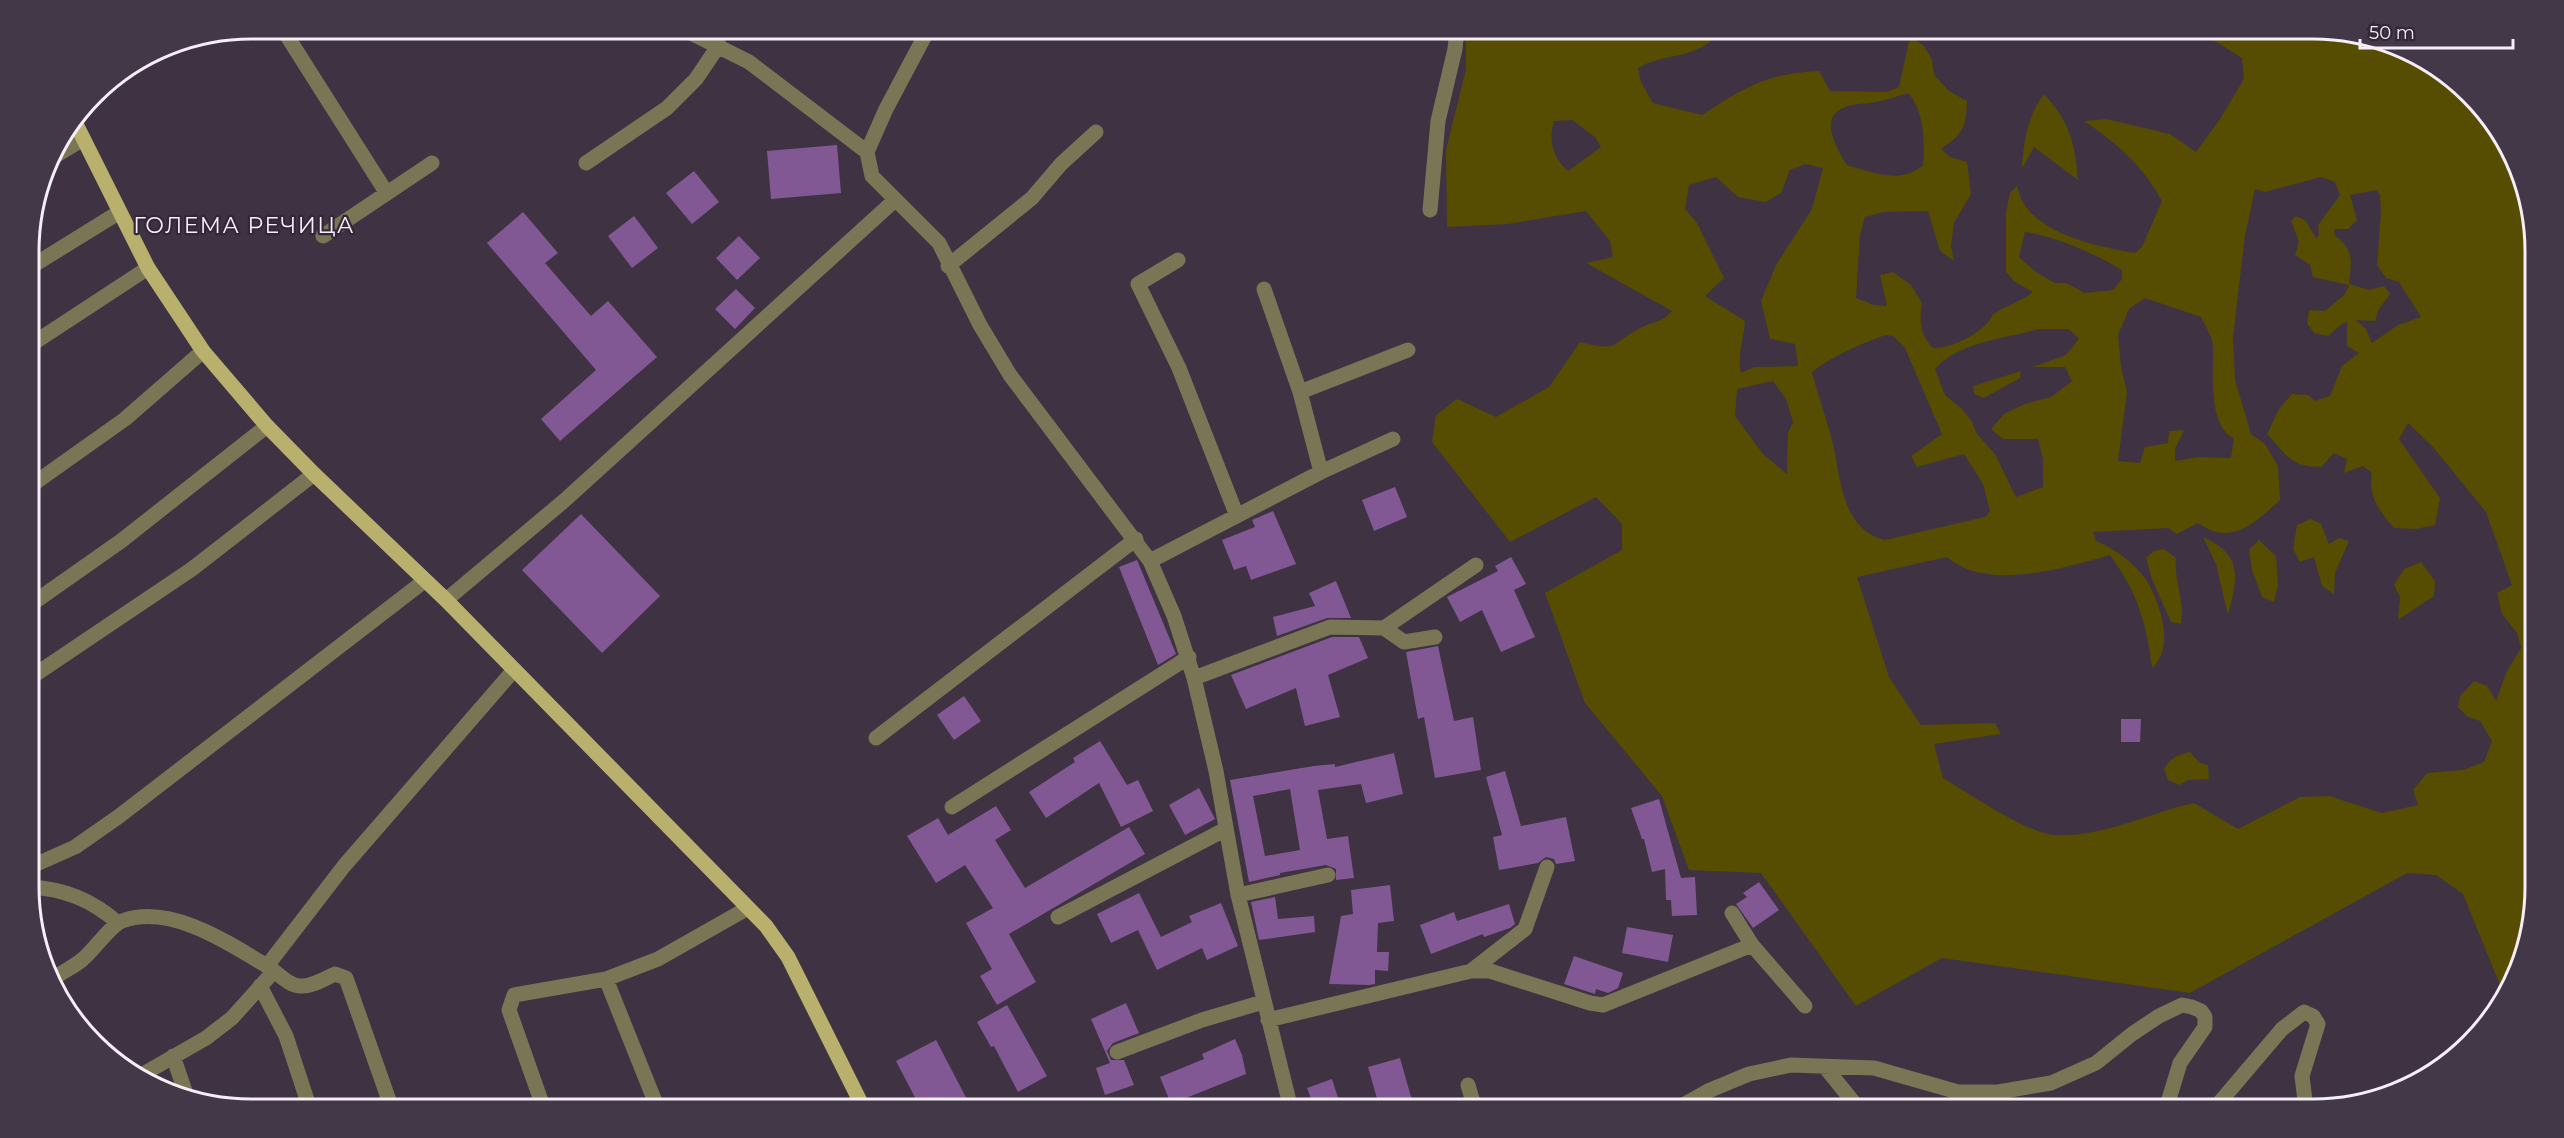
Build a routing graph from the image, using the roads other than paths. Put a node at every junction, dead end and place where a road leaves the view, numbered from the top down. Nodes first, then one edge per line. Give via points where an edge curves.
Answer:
1 (289, 39) edge
2 (706, 39) edge
3 (923, 39) edge
4 (1456, 39) edge
5 (719, 45) junction
6 (78, 129) edge
7 (1096, 132) dead end
8 (83, 140) junction
9 (64, 151) edge
10 (867, 152) junction
11 (586, 163) dead end
12 (432, 164) dead end
13 (386, 192) junction
14 (895, 200) junction
15 (1430, 210) dead end
16 (118, 213) junction
17 (322, 236) dead end
18 (1178, 260) dead end
19 (39, 262) edge
20 (948, 266) junction
21 (148, 268) junction
22 (1264, 290) dead end
23 (39, 339) edge
24 (1408, 350) dead end
25 (203, 351) junction
26 (1300, 392) junction
27 (267, 426) junction
28 (1393, 439) dead end
29 (1321, 472) junction
30 (314, 474) junction
31 (39, 480) edge
32 (1237, 516) junction
33 (1136, 539) junction
34 (1150, 561) junction
35 (1476, 565) dead end
36 (423, 582) junction
37 (39, 599) edge
38 (446, 600) junction
39 (1384, 628) junction
40 (1435, 637) dead end
41 (1189, 657) junction
42 (514, 670) junction
43 (39, 672) edge
44 (1194, 678) junction
45 (876, 738) dead end
46 (952, 807) dead end
47 (1226, 829) junction
48 (39, 863) edge
49 (1547, 867) dead end
50 (1328, 875) dead end
51 (39, 888) edge
52 (1238, 895) junction
53 (748, 908) junction
54 (1732, 913) dead end
55 (1058, 917) dead end
56 (118, 922) junction
57 (1752, 945) junction
58 (270, 969) junction
59 (1471, 971) junction
60 (58, 975) edge
61 (606, 979) junction
62 (260, 986) junction
63 (1263, 1002) junction
64 (1805, 1006) dead end
65 (1268, 1020) junction
66 (1117, 1052) dead end
67 (173, 1056) junction
68 (1825, 1067) junction
69 (147, 1072) edge
70 (1468, 1085) dead end
71 (184, 1088) edge
72 (306, 1099) edge
73 (388, 1099) edge
74 (540, 1099) edge
75 (654, 1099) edge
76 (859, 1099) edge
77 (1288, 1099) edge
78 (1472, 1099) edge
79 (1694, 1099) edge
80 (1851, 1099) edge
81 (2168, 1099) edge
82 (2222, 1099) edge
83 (2305, 1099) edge

1 - 13 street
2 - 5 street
3 - 10 street
4 - 15 street via 1438,121
5 - 10 street via 749,62
5 - 11 street via 696,79 667,108
6 - 8 main road
7 - 20 street via 1032,198
8 - 9 street
8 - 16 main road
10 - 14 street via 872,176
12 - 13 street
13 - 17 street
14 - 20 street via 939,243
14 - 38 street via 565,500
16 - 19 street
16 - 21 main road
18 - 32 street via 1138,284 1183,377
20 - 33 street via 1010,375
21 - 23 street
21 - 25 main road
22 - 26 street
24 - 26 street
25 - 27 main road
25 - 31 street via 125,419
26 - 29 street
27 - 30 main road
27 - 37 street via 121,541
28 - 29 street
29 - 32 street
30 - 36 main road
30 - 43 street via 192,568
32 - 34 street
33 - 34 street
33 - 45 street
34 - 41 street
35 - 39 street
36 - 38 main road
36 - 48 street via 118,817 75,848
38 - 42 main road
39 - 40 street via 1404,642
39 - 44 street via 1330,627
41 - 44 street
41 - 46 street
42 - 53 main road
42 - 58 street via 344,866
44 - 47 street
47 - 52 street
47 - 55 street
49 - 59 street via 1525,929
50 - 52 street
51 - 56 street via 97,904
52 - 63 street
53 - 61 street via 658,959
53 - 76 main road via 788,957
54 - 57 street
56 - 58 street via 162,916 182,921
56 - 60 street via 81,961
57 - 59 street via 1603,1005 1490,971
57 - 64 street
58 - 62 street
58 - 73 street via 292,985 303,987 335,974 346,978
59 - 65 street
61 - 74 street via 514,995 509,1010
61 - 75 street
62 - 67 street via 232,1018
62 - 72 street via 286,1035
63 - 65 street
63 - 66 street
65 - 77 street
67 - 69 street
67 - 71 street
68 - 79 street via 1791,1065 1749,1074
68 - 80 street
68 - 81 street via 1874,1068 1958,1092 2019,1089 2051,1083 2096,1063 2159,1016 2182,1005 2192,1006 2205,1017 2205,1027 2181,1063
70 - 78 street
82 - 83 street via 2282,1029 2304,1012 2318,1024 2302,1076

